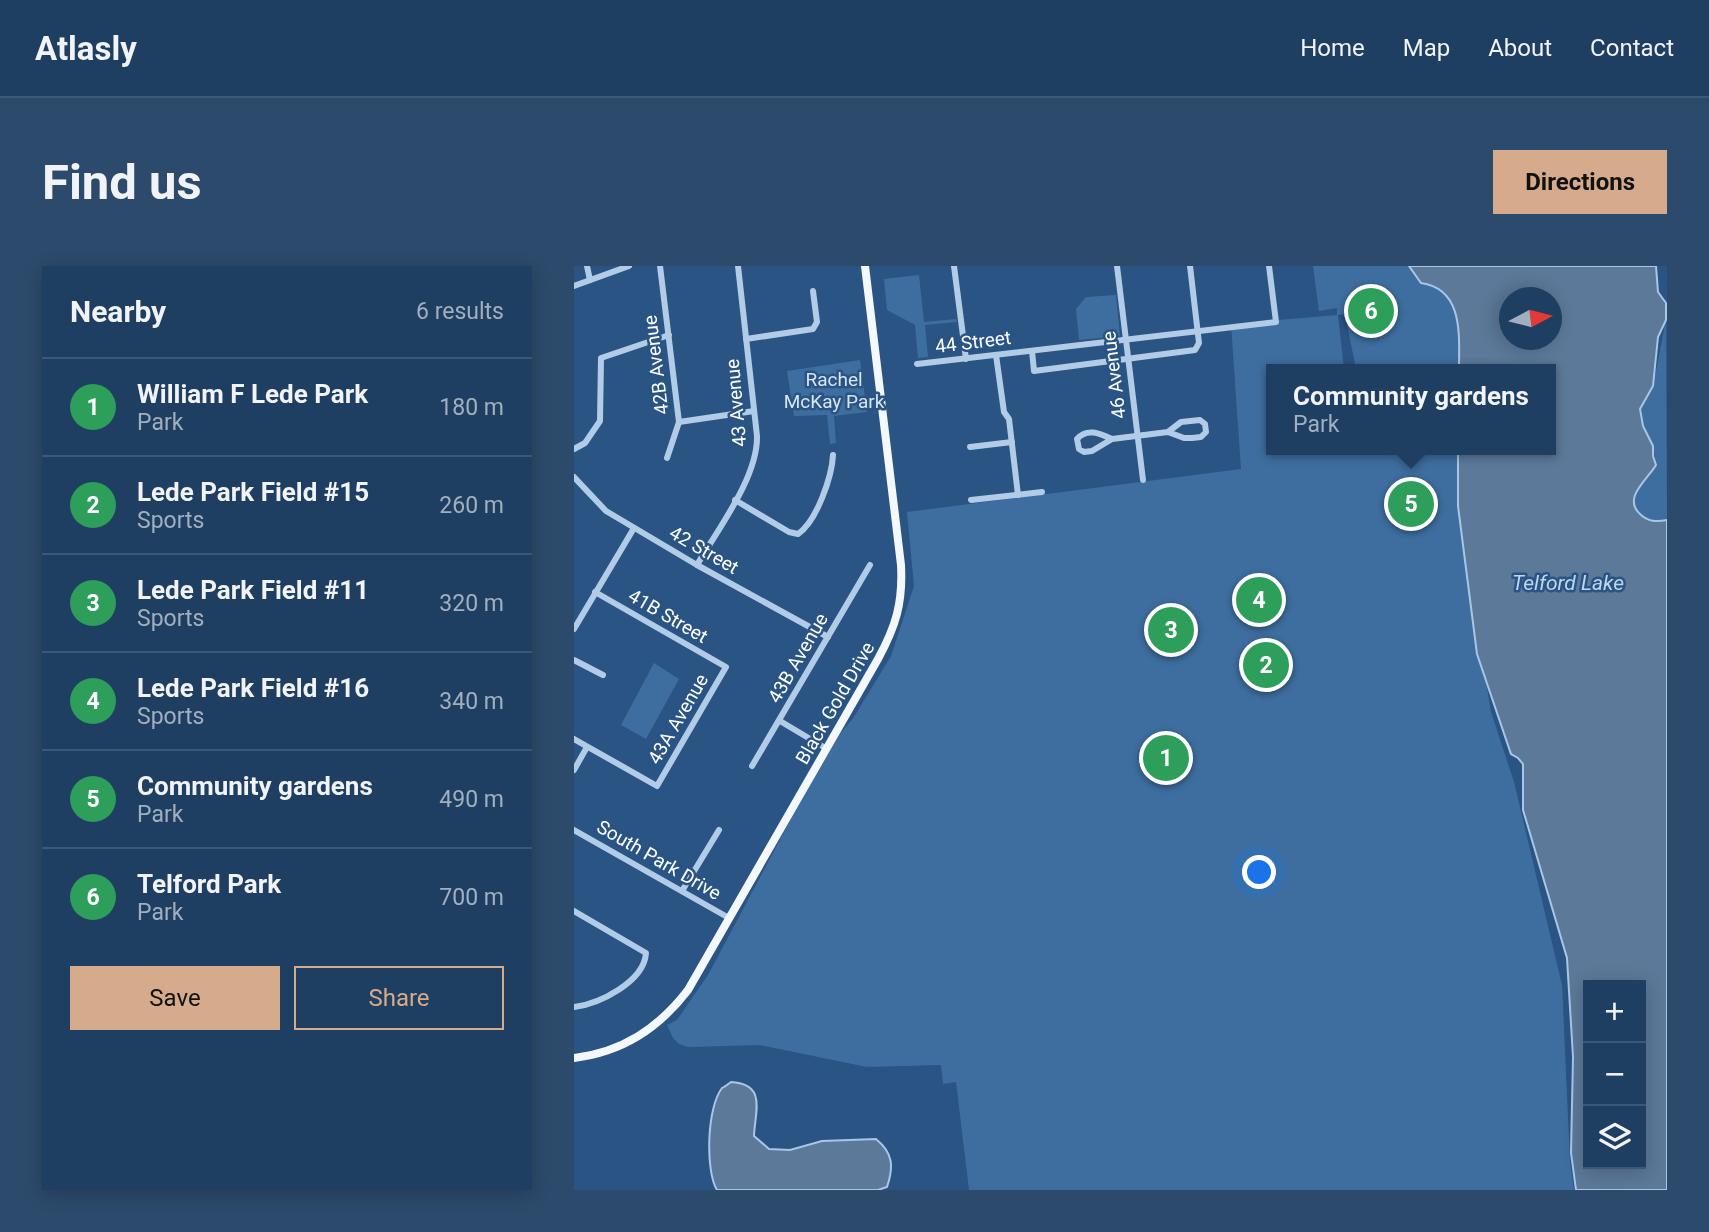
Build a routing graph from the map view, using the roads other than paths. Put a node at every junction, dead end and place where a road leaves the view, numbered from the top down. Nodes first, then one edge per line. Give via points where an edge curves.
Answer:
1 (587, 266) edge
2 (629, 266) edge
3 (660, 266) edge
4 (738, 266) edge
5 (865, 266) edge
6 (954, 266) edge
7 (1117, 266) edge
8 (1189, 266) edge
9 (1269, 266) edge
10 (590, 280) junction
11 (574, 286) edge
12 (813, 291) dead end
13 (1197, 332) junction
14 (669, 335) junction
15 (746, 338) junction
16 (1126, 340) junction
17 (1032, 351) junction
18 (996, 355) junction
19 (966, 359) junction
20 (1128, 359) junction
21 (917, 364) dead end
22 (754, 411) junction
23 (679, 422) junction
24 (1168, 432) junction
25 (1138, 436) junction
26 (1112, 439) junction
27 (1012, 442) junction
28 (970, 447) dead end
29 (574, 450) edge
30 (833, 455) dead end
31 (667, 458) dead end
32 (574, 477) edge
33 (1143, 480) dead end
34 (1042, 492) dead end
35 (1018, 495) junction
36 (735, 500) junction
37 (971, 500) dead end
38 (634, 528) junction
39 (697, 565) junction
40 (870, 565) dead end
41 (595, 592) junction
42 (574, 629) edge
43 (828, 637) junction
44 (574, 660) edge
45 (726, 667) joint
46 (603, 675) dead end
47 (780, 721) junction
48 (574, 739) edge
49 (587, 747) junction
50 (827, 749) junction
51 (752, 766) dead end
52 (574, 770) edge
53 (574, 830) edge
54 (719, 830) dead end
55 (682, 891) junction
56 (574, 911) edge
57 (729, 918) junction
58 (574, 1007) edge
59 (576, 1058) edge

1 - 10 street
2 - 10 street
3 - 14 street, 42B Avenue
4 - 15 street, 43 Avenue
5 - 50 main road, Black Gold Drive via 902,589 889,639
6 - 19 street
7 - 16 street, 46 Avenue
8 - 13 street
9 - 13 street, 44 Street via 1276,322
10 - 11 street
12 - 15 street via 815,327
13 - 16 street, 44 Street
13 - 20 street, 44 Street via 1199,345 1192,351
14 - 23 street, 42B Avenue
14 - 29 street via 601,358 600,421 585,443
15 - 22 street, 43 Avenue
16 - 17 street, 44 Street
16 - 20 street, 46 Avenue
17 - 18 street, 44 Street
17 - 20 street, 44 Street via 1034,370
18 - 19 street, 44 Street
18 - 27 street
19 - 21 street, 44 Street
20 - 25 street, 46 Avenue
22 - 23 street
22 - 36 street, 43 Avenue via 756,456
23 - 31 street, 42B Avenue
24 - 24 street via 1184,438 1206,432 1200,420
24 - 25 street
25 - 26 street
25 - 33 street, 46 Avenue
26 - 26 street via 1084,433 1078,436 1078,447 1092,451
27 - 28 street
27 - 35 street
30 - 36 street via 826,489 799,534
32 - 38 street, 42 Street via 607,511
34 - 35 street
35 - 37 street
36 - 39 street, 43 Avenue
38 - 39 street, 42 Street
38 - 41 street
39 - 43 street, 42 Street
40 - 43 street, 43B Avenue
41 - 42 street
41 - 45 street, 41B Street
43 - 47 street, 43B Avenue
44 - 46 street
45 - 49 street, 43A Avenue via 657,786
47 - 50 street
47 - 51 street, 43B Avenue
48 - 49 street
49 - 52 street
50 - 57 main road, Black Gold Drive
53 - 55 street, South Park Drive
54 - 55 street
55 - 57 street, South Park Drive
56 - 58 street via 646,953 634,976 618,991
57 - 59 main road, Black Gold Drive via 688,990 657,1024 621,1046

